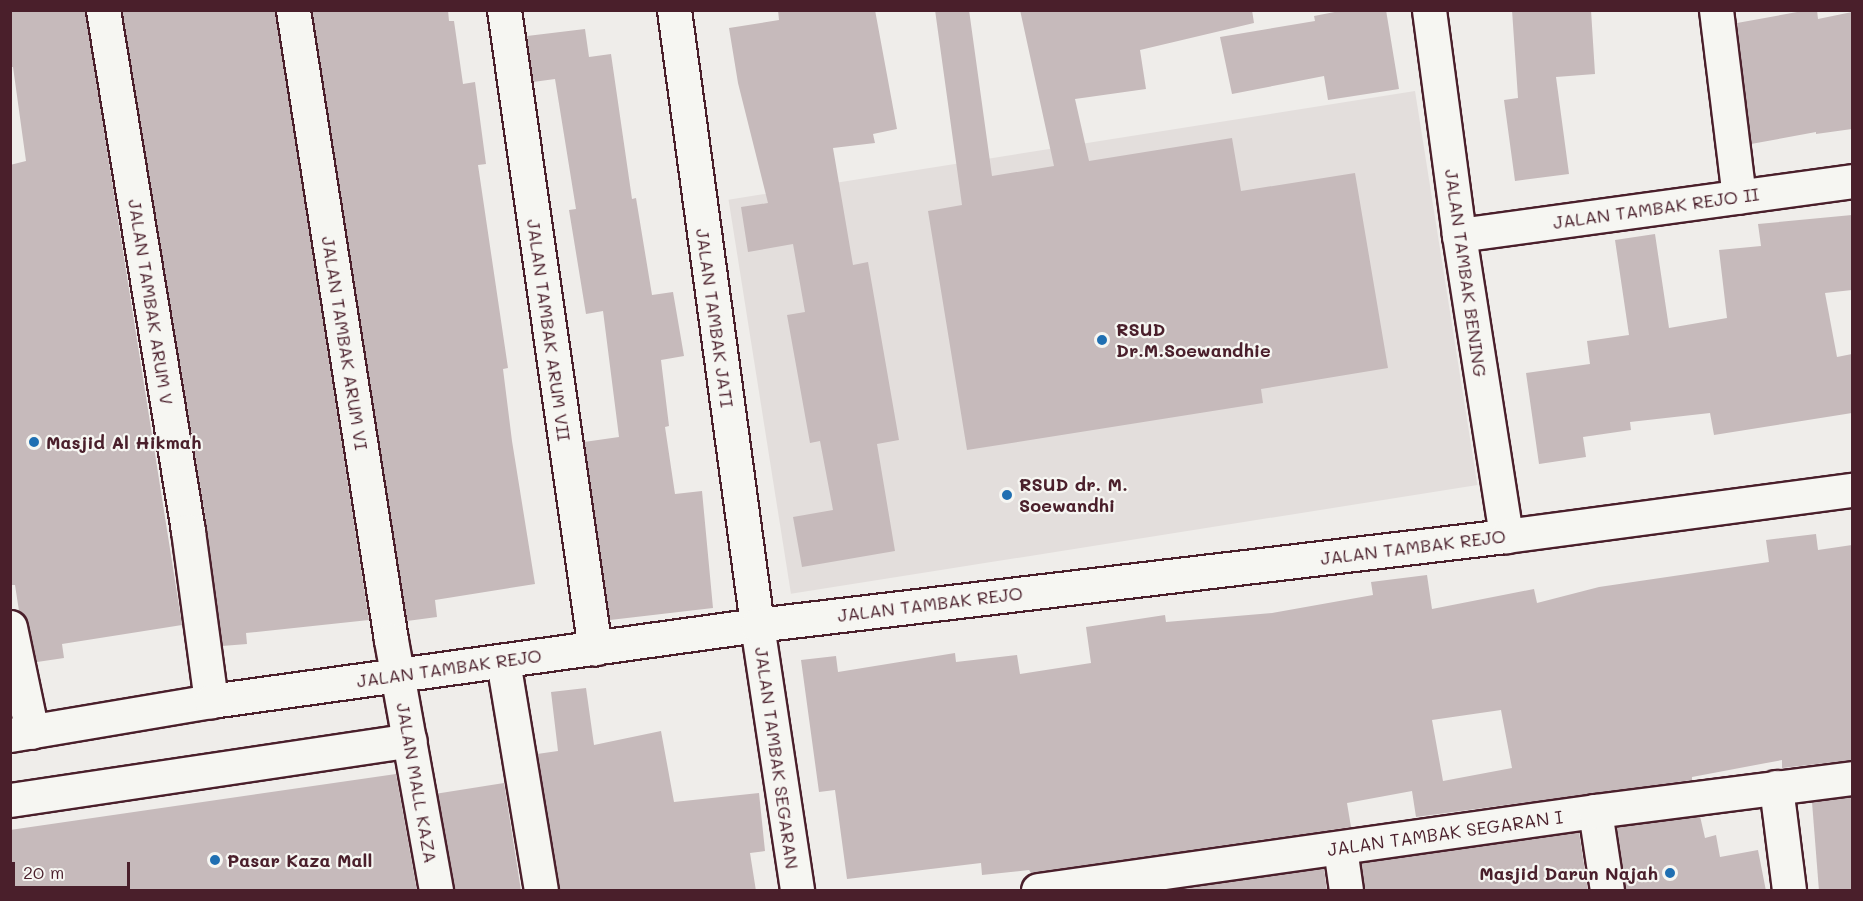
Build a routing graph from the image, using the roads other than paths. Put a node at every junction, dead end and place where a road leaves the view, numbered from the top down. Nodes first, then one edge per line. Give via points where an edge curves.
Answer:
1 (103, 10) edge
2 (293, 10) edge
3 (504, 10) edge
4 (674, 10) edge
5 (1429, 10) edge
6 (1716, 10) edge
7 (1852, 180) edge
8 (1739, 197) junction
9 (1459, 235) junction
10 (1852, 490) edge
11 (1506, 536) junction
12 (757, 625) junction
13 (10, 627) edge
14 (595, 649) junction
15 (503, 661) junction
16 (397, 676) junction
17 (211, 701) junction
18 (21, 733) edge
19 (410, 740) junction
20 (1852, 778) edge
21 (1776, 787) junction
22 (13, 800) edge
23 (1595, 811) junction
24 (1340, 848) junction
25 (1111, 885) edge
26 (436, 891) edge
27 (541, 891) edge
28 (797, 891) edge
29 (1038, 891) edge
30 (1346, 891) edge
31 (1607, 891) edge
32 (1789, 891) edge

1 - 17 street, JALAN TAMBAK ARUM V via 188,531
2 - 16 street, JALAN TAMBAK ARUM VI
3 - 14 street, JALAN TAMBAK ARUM VII
4 - 12 street, JALAN TAMBAK JATI
5 - 9 street, JALAN TAMBAK BENING
6 - 8 street
7 - 8 street, JALAN TAMBAK REJO II
8 - 9 street, JALAN TAMBAK REJO II
9 - 11 street, JALAN TAMBAK BENING
10 - 11 street, JALAN TAMBAK REJO
11 - 12 street, JALAN TAMBAK REJO
12 - 14 street, JALAN TAMBAK REJO
12 - 28 street, JALAN TAMBAK SEGARAN
13 - 18 street
14 - 15 street, JALAN TAMBAK REJO
15 - 16 street, JALAN TAMBAK REJO
15 - 27 street
16 - 17 street, JALAN TAMBAK REJO
16 - 19 street, JALAN MALL KAZA
17 - 18 street, JALAN TAMBAK REJO
19 - 22 street
19 - 26 street, JALAN MALL KAZA
20 - 21 street, JALAN TAMBAK SEGARAN I
21 - 23 street, JALAN TAMBAK SEGARAN I
21 - 32 street
23 - 24 street, JALAN TAMBAK SEGARAN I
23 - 31 street
24 - 25 street, JALAN TAMBAK SEGARAN I
24 - 30 street
25 - 29 street, JALAN TAMBAK SEGARAN I

